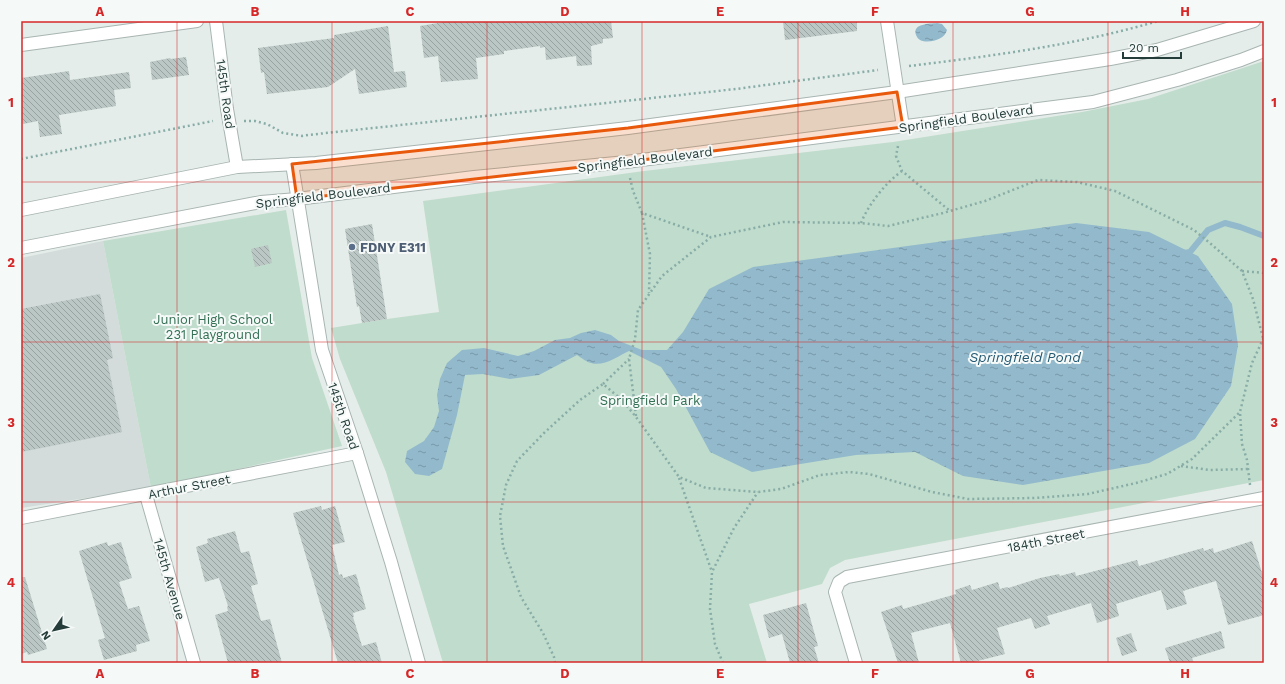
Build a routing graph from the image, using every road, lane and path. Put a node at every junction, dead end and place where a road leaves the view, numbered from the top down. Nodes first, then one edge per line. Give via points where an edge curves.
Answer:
1 (197, 21) edge
2 (216, 21) edge
3 (887, 21) edge
4 (1158, 21) edge
5 (1254, 21) edge
6 (21, 45) edge
7 (1264, 51) edge
8 (905, 66) dead end
9 (878, 70) dead end
10 (897, 92) junction
11 (217, 121) dead end
12 (244, 121) dead end
13 (903, 127) junction
14 (898, 146) dead end
15 (21, 159) edge
16 (292, 164) junction
17 (237, 167) junction
18 (902, 171) junction
19 (630, 178) dead end
20 (297, 199) junction
21 (21, 210) edge
22 (951, 211) junction
23 (642, 213) junction
24 (861, 223) junction
25 (711, 238) junction
26 (21, 248) edge
27 (1242, 271) junction
28 (1264, 274) edge
29 (649, 294) junction
30 (1264, 337) edge
31 (629, 359) junction
32 (603, 384) junction
33 (1240, 412) junction
34 (636, 416) junction
35 (357, 453) junction
36 (1180, 466) junction
37 (1248, 469) junction
38 (679, 477) junction
39 (758, 492) junction
40 (146, 494) junction
41 (1264, 498) edge
42 (1252, 501) junction
43 (21, 518) edge
44 (712, 572) junction
45 (194, 663) edge
46 (419, 663) edge
47 (555, 663) edge
48 (723, 663) edge
49 (856, 663) edge

1 - 6 street
2 - 17 street, 145th Road
3 - 10 street
4 - 8 path via 1026,50
5 - 10 street via 1157,50
7 - 13 street, Springfield Boulevard via 1177,80 1093,102
9 - 12 path via 736,89 302,136 282,133 267,124
10 - 13 street
10 - 16 street via 620,129
11 - 15 path
13 - 20 street, Springfield Boulevard via 634,161 474,177
14 - 18 path via 896,156
16 - 17 street
16 - 20 street, 145th Road
17 - 21 street
18 - 22 path
18 - 24 path via 893,177
19 - 23 path
20 - 26 street, Springfield Boulevard via 261,202
20 - 35 street, 145th Road via 322,350
22 - 24 path via 888,226
22 - 27 path via 1038,180 1077,182 1115,191 1194,230
23 - 25 path
23 - 29 path via 650,254
24 - 25 path via 783,222
25 - 29 path via 662,276
27 - 28 path
27 - 30 path
29 - 31 path via 638,310 635,339
30 - 33 path via 1252,363
31 - 32 path
31 - 34 path
32 - 34 path
32 - 47 path via 580,400 517,461 506,485 500,516 503,546 521,597 543,633
33 - 36 path via 1192,459
33 - 37 path via 1242,444
34 - 38 path
35 - 40 street, Arthur Street
35 - 46 street, 145th Road
36 - 37 path via 1210,470
36 - 39 path via 1167,474 1088,494 1035,498 968,499 932,492 869,474 849,472 820,475 781,489
37 - 42 path
38 - 39 path via 706,488
38 - 44 path
39 - 44 path via 734,528
40 - 43 street, Arthur Street
40 - 45 street, 145th Avenue
41 - 42 street, 184th Street
42 - 49 street, 184th Street via 847,577 839,582 835,592
44 - 48 path via 710,609 715,644

